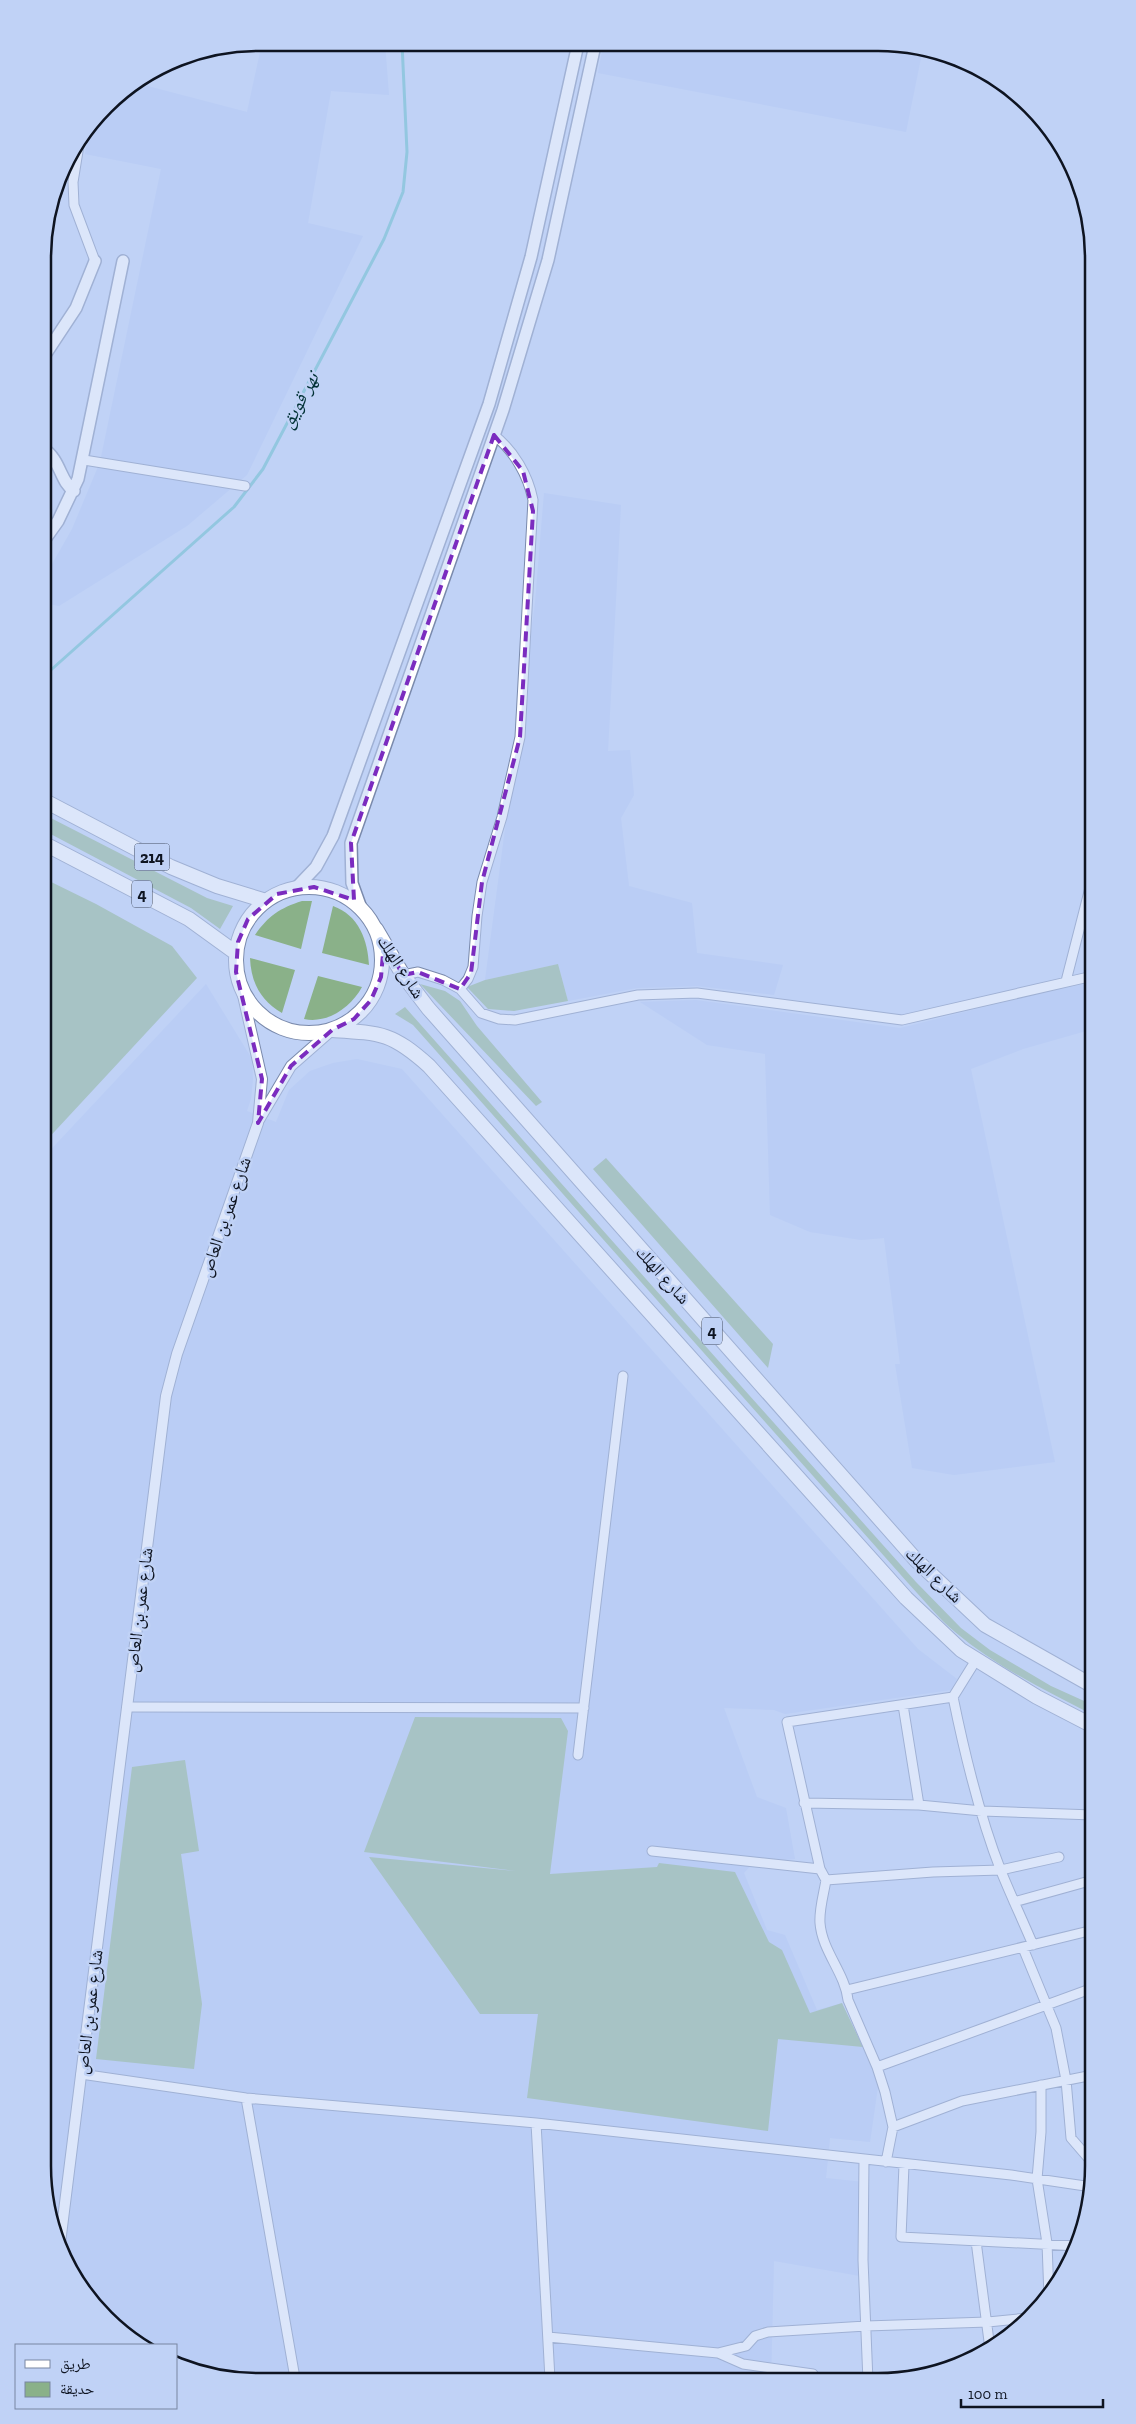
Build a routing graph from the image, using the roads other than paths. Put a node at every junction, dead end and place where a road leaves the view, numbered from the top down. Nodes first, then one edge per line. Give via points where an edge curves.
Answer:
1 (576, 51) edge
2 (595, 51) edge
3 (77, 160) edge
4 (96, 261) joint
5 (123, 261) dead end
6 (51, 346) edge
7 (494, 435) junction
8 (51, 455) edge
9 (84, 460) junction
10 (245, 486) dead end
11 (74, 491) junction
12 (51, 529) edge
13 (51, 804) edge
14 (51, 847) edge
15 (296, 888) junction
16 (266, 901) junction
17 (1085, 907) edge
18 (361, 908) junction
19 (376, 929) junction
20 (236, 953) junction
21 (403, 975) junction
22 (1085, 977) edge
23 (1066, 981) junction
24 (460, 989) junction
25 (242, 991) junction
26 (332, 1030) junction
27 (258, 1123) junction
28 (623, 1376) dead end
29 (976, 1660) junction
30 (1085, 1681) edge
31 (953, 1697) junction
32 (903, 1705) junction
33 (127, 1707) junction
34 (584, 1708) junction
35 (1085, 1722) edge
36 (578, 1755) dead end
37 (804, 1803) junction
38 (919, 1805) junction
39 (982, 1811) junction
40 (1085, 1816) edge
41 (652, 1851) dead end
42 (1059, 1857) dead end
43 (820, 1869) junction
44 (1001, 1870) junction
45 (826, 1880) junction
46 (1085, 1882) edge
47 (1014, 1902) junction
48 (1085, 1932) edge
49 (1033, 1945) junction
50 (1023, 1948) junction
51 (847, 1990) junction
52 (1085, 1991) edge
53 (1048, 2005) junction
54 (877, 2067) junction
55 (81, 2074) junction
56 (1085, 2076) edge
57 (1066, 2080) junction
58 (1041, 2085) junction
59 (246, 2098) junction
60 (536, 2123) junction
61 (893, 2127) junction
62 (1085, 2154) edge
63 (864, 2159) junction
64 (886, 2162) junction
65 (904, 2165) junction
66 (1037, 2179) junction
67 (1084, 2186) edge
68 (62, 2231) edge
69 (976, 2240) junction
70 (1047, 2243) junction
71 (1069, 2245) edge
72 (1048, 2283) edge
73 (1016, 2319) edge
74 (988, 2322) junction
75 (866, 2326) junction
76 (548, 2337) junction
77 (989, 2340) edge
78 (718, 2353) junction
79 (294, 2373) edge
80 (550, 2373) edge
81 (806, 2373) edge
82 (868, 2373) edge

1 - 15 main road via 531,257 489,404 332,836 316,867
2 - 7 main road via 548,260
3 - 4 street via 74,205
4 - 6 main road via 76,308
5 - 9 main road
7 - 18 main road via 351,843 352,883
7 - 24 street via 507,446 523,471 533,500 522,715 504,808 482,882 473,966
8 - 11 main road
9 - 10 street
9 - 11 main road
11 - 12 main road
13 - 16 highway, 214 via 171,867
14 - 20 highway, 4 via 189,919
15 - 16 highway
15 - 18 highway via 331,890
16 - 20 highway via 248,919
17 - 23 street
18 - 19 highway
19 - 21 highway, شارع الهلك / 4
19 - 26 highway via 383,953 381,978 375,993 354,1018
20 - 25 highway via 236,972
21 - 24 street via 418,972
21 - 30 highway, شارع الهلك / 4 via 428,1008 627,1235 916,1560 985,1625
22 - 23 street
23 - 24 street via 902,1020 697,993 638,995 515,1020 499,1020 481,1014
25 - 26 highway via 254,1009 270,1023 311,1034
25 - 27 street, شارع عمر بن العاص via 262,1079
26 - 27 street via 291,1066
26 - 29 highway, شارع الهلك / 4 via 387,1036 405,1045 429,1066 906,1598
27 - 33 street, شارع عمر بن العاص via 177,1354 166,1396
28 - 34 street
29 - 31 street
29 - 35 highway, شارع الهلك / 4
31 - 32 street
31 - 39 street
32 - 37 street via 787,1722
32 - 38 street
33 - 34 street
33 - 55 street, شارع عمر بن العاص
34 - 36 street
37 - 38 street
37 - 43 street
38 - 39 street
39 - 40 street
39 - 44 street
41 - 43 street
42 - 44 street
43 - 45 street
44 - 45 street
44 - 47 street
45 - 51 street via 820,1922 825,1945
46 - 47 street
47 - 49 street
48 - 49 street
49 - 50 street
50 - 51 street
50 - 53 street
51 - 54 street via 848,2000
52 - 53 street
53 - 54 street
53 - 57 street
54 - 61 street
55 - 59 street
55 - 68 street, شارع عمر بن العاص
56 - 57 street
57 - 58 street
57 - 62 street via 1071,2138
58 - 61 street via 962,2101
58 - 66 street
59 - 60 street
59 - 79 street
60 - 63 street
60 - 76 street
61 - 64 street
63 - 64 street
63 - 75 street
64 - 65 street
65 - 66 street
65 - 69 street via 901,2237
66 - 67 street
66 - 70 street
69 - 70 street
69 - 74 street
70 - 71 street
70 - 72 street
73 - 74 street
74 - 75 street
74 - 77 street
75 - 78 street via 768,2332 755,2336 746,2346
75 - 82 street
76 - 78 street
76 - 80 street
78 - 81 street via 743,2364

